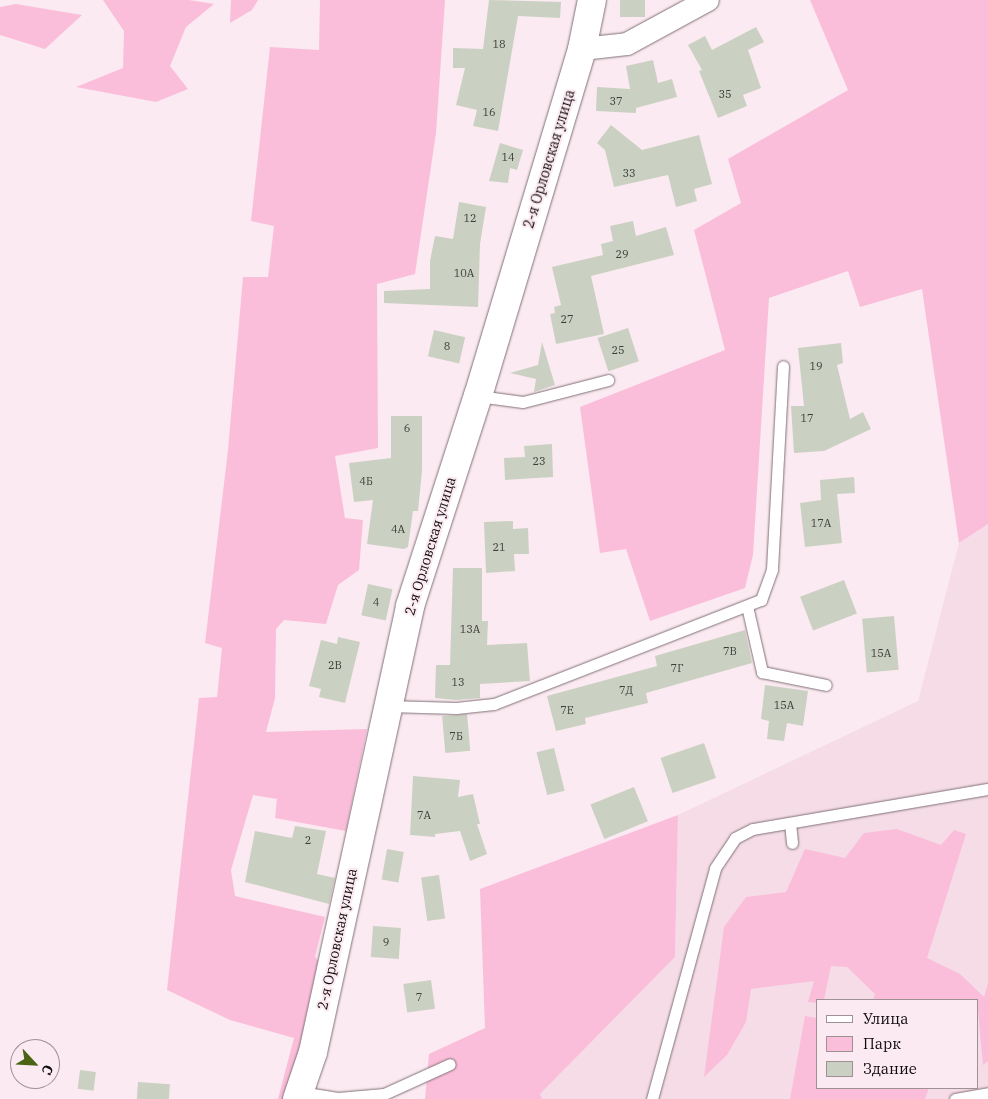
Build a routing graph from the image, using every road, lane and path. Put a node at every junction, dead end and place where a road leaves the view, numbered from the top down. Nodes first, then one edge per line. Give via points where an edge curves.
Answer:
1 (592, 0) edge
2 (708, 0) edge
3 (582, 49) junction
4 (783, 366) dead end
5 (608, 380) dead end
6 (478, 396) junction
7 (747, 606) junction
8 (826, 685) dead end
9 (386, 706) junction
10 (988, 789) edge
11 (790, 823) junction
12 (792, 843) dead end
13 (450, 1064) dead end
14 (988, 1094) edge
15 (298, 1096) edge
16 (652, 1099) edge
17 (955, 1099) edge

1 - 3 street, 2-я Орловская улица
2 - 3 street via 627,44
3 - 6 street, 2-я Орловская улица
4 - 7 lane via 772,570 761,600
5 - 6 lane via 523,402
6 - 9 street, 2-я Орловская улица via 410,606
7 - 8 lane via 762,672
7 - 9 lane via 494,704 456,708
9 - 15 street, 2-я Орловская улица via 313,1052
10 - 11 lane
11 - 12 lane
11 - 16 lane via 752,829 735,838 715,868
13 - 15 lane via 384,1094 338,1098
14 - 17 lane

